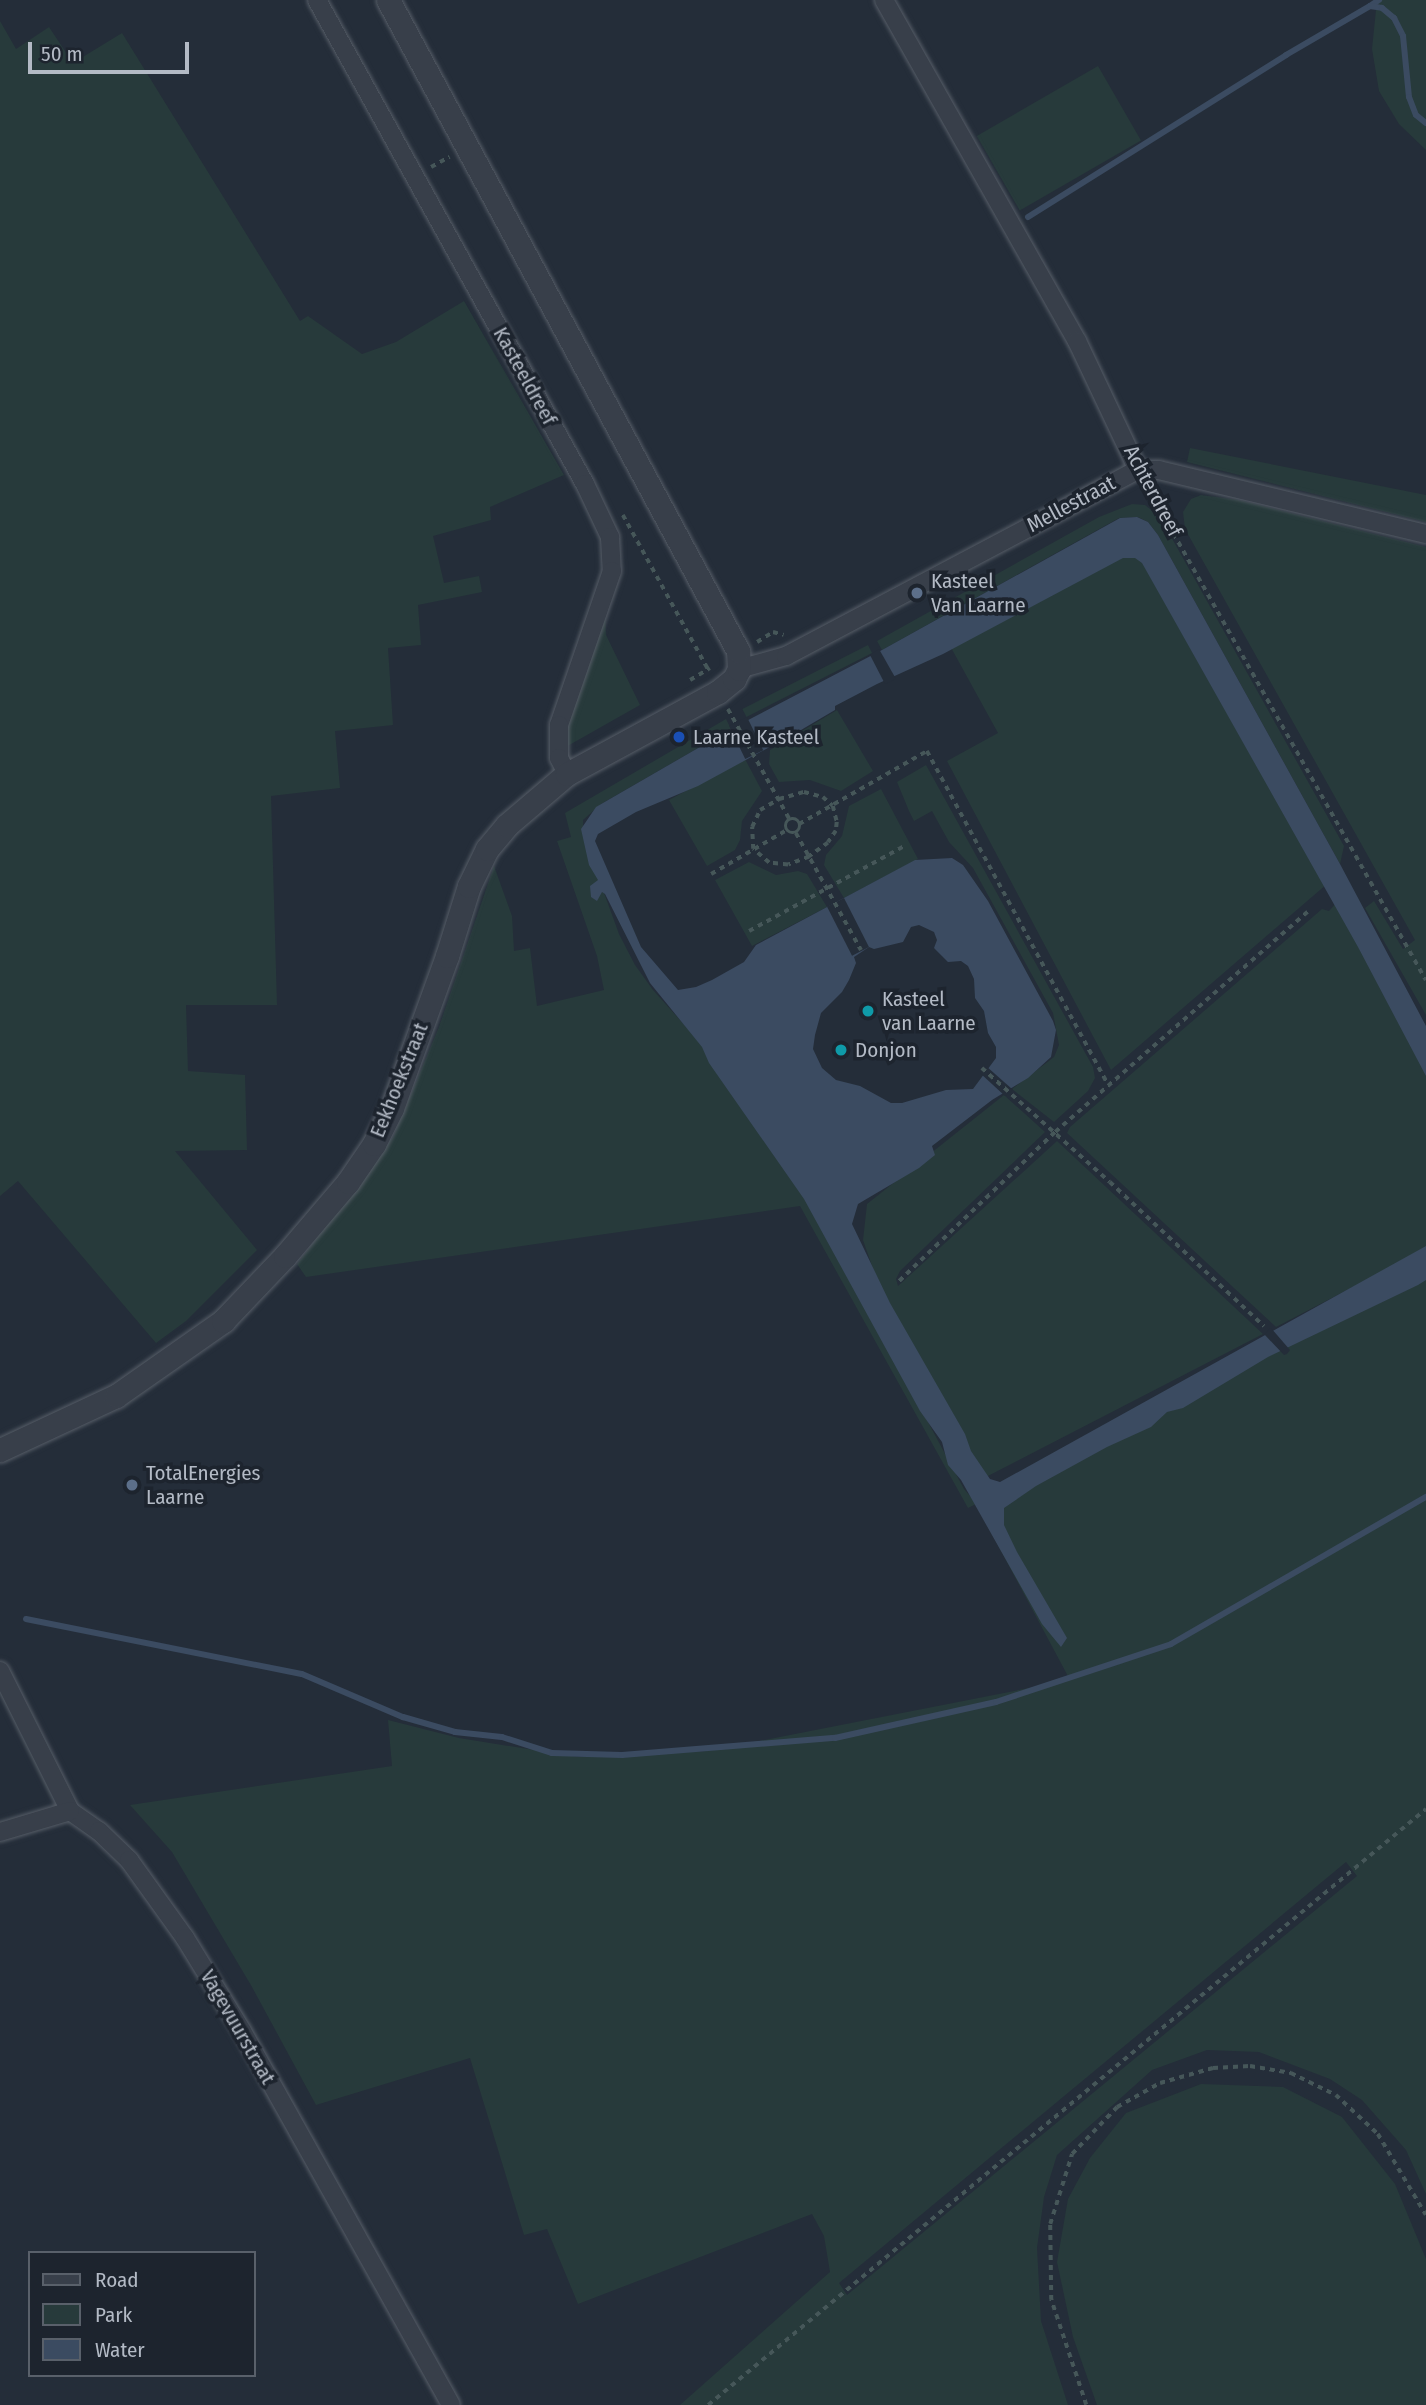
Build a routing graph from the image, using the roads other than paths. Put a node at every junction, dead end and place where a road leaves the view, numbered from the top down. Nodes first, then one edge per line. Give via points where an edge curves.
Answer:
1 (317, 0) edge
2 (388, 0) edge
3 (884, 0) edge
4 (1138, 470) junction
5 (1426, 534) edge
6 (739, 669) junction
7 (567, 774) junction
8 (0, 1450) edge
9 (0, 1671) edge
10 (70, 1811) junction
11 (0, 1832) edge
12 (451, 2405) edge

1 - 7 street, Kasteeldreef via 610,537 612,571 559,725 559,758
2 - 6 street via 738,651
3 - 4 street, Achterdreef via 1077,341
4 - 5 street, Mellestraat via 1159,470
4 - 6 street, Mellestraat via 786,656
6 - 7 street, Eekhoekstraat via 718,692
7 - 8 street, Eekhoekstraat via 507,825 487,849 469,886 392,1108 348,1182 223,1321 116,1396
9 - 10 street, Vagevuurstraat
10 - 11 street
10 - 12 street, Vagevuurstraat via 129,1860 185,1938

